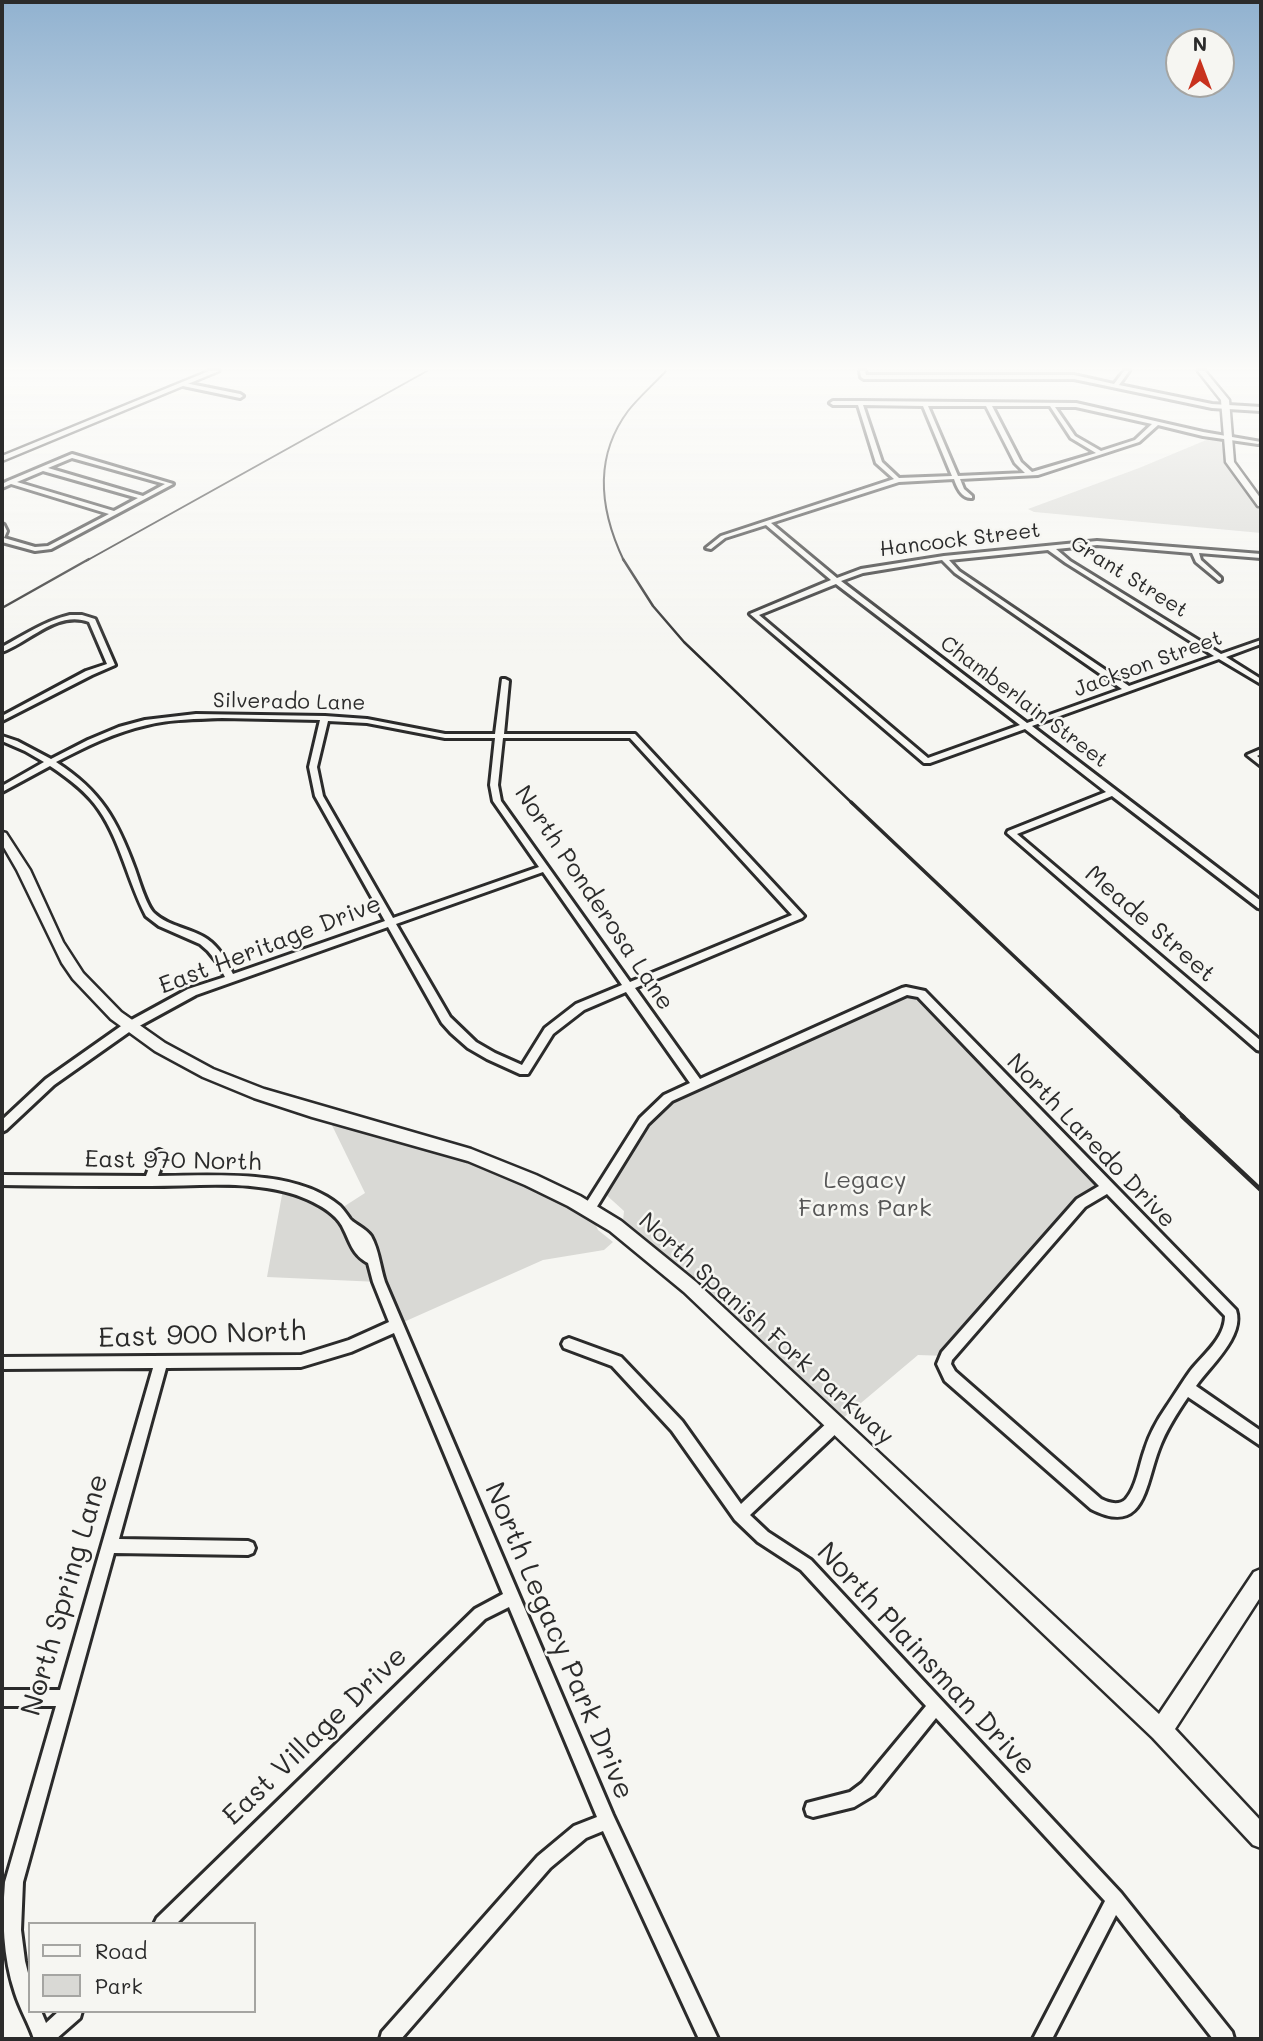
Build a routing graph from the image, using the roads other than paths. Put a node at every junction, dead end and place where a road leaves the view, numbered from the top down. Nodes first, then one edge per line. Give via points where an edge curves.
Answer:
1 (46, 466) edge
2 (108, 466) edge
3 (883, 466) edge
4 (951, 466) edge
5 (1022, 466) edge
6 (1059, 466) edge
7 (1232, 466) edge
8 (41, 468) junction
9 (1031, 475) junction
10 (955, 476) junction
11 (898, 480) junction
12 (10, 482) junction
13 (2, 486) edge
14 (970, 497) dead end
15 (143, 498) junction
16 (1261, 504) edge
17 (114, 513) junction
18 (767, 523) junction
19 (2, 526) edge
20 (2, 538) edge
21 (1049, 547) junction
22 (709, 548) dead end
23 (1195, 551) junction
24 (1261, 556) edge
25 (944, 558) junction
26 (1219, 579) dead end
27 (834, 580) junction
28 (1261, 642) edge
29 (2, 650) edge
30 (1221, 657) junction
31 (505, 681) dead end
32 (1261, 682) edge
33 (1128, 689) junction
34 (325, 718) junction
35 (2, 719) edge
36 (1026, 726) junction
37 (499, 736) junction
38 (2, 738) edge
39 (1261, 751) edge
40 (927, 761) joint
41 (50, 763) junction
42 (1261, 763) edge
43 (2, 789) edge
44 (1114, 792) junction
45 (2, 836) edge
46 (543, 870) junction
47 (1261, 906) edge
48 (390, 922) junction
49 (230, 978) junction
50 (627, 985) junction
51 (128, 1027) junction
52 (1261, 1047) edge
53 (698, 1084) junction
54 (2, 1127) edge
55 (159, 1155) dead end
56 (2, 1180) edge
57 (150, 1181) junction
58 (1106, 1188) junction
59 (589, 1209) junction
60 (337, 1211) joint
61 (397, 1325) junction
62 (569, 1344) dead end
63 (2, 1363) edge
64 (160, 1363) junction
65 (1187, 1388) junction
66 (836, 1423) junction
67 (1261, 1439) edge
68 (740, 1516) junction
69 (108, 1546) junction
70 (248, 1548) dead end
71 (1261, 1579) edge
72 (513, 1597) junction
73 (2, 1698) edge
74 (64, 1698) junction
75 (935, 1707) junction
76 (1161, 1730) junction
77 (813, 1808) dead end
78 (607, 1821) junction
79 (1261, 1837) edge
80 (1115, 1899) junction
81 (165, 1922) edge
82 (28, 2000) edge
83 (33, 2013) edge
84 (71, 2013) edge
85 (43, 2039) edge
86 (389, 2039) edge
87 (709, 2039) edge
88 (1042, 2039) edge
89 (1225, 2039) edge

1 - 8 street
2 - 15 street via 170,484
3 - 11 street
4 - 10 street
5 - 9 street
6 - 9 street
7 - 16 street
8 - 12 street
8 - 15 street
9 - 10 street
10 - 11 street
10 - 14 street
11 - 18 street
12 - 13 street
12 - 17 street
15 - 17 street
17 - 20 street via 49,548 35,549
18 - 22 street via 719,538
18 - 27 street, Chamberlain Street
19 - 20 street
21 - 23 street, Hancock Street via 1104,543
21 - 25 street, Hancock Street
21 - 30 street, Grant Street
23 - 24 street, Hancock Street
23 - 26 street via 1198,561
25 - 27 street, Hancock Street via 877,566
25 - 33 street via 957,572
27 - 36 street, Chamberlain Street
27 - 40 street, Hancock Street via 754,614
28 - 30 street, Jackson Street
29 - 35 street via 76,615 92,621 111,665
30 - 32 street, Grant Street
30 - 33 street, Jackson Street
31 - 37 street, North Ponderosa Lane
33 - 36 street, Jackson Street
34 - 37 street, Silverado Lane via 367,720 445,736
34 - 41 street, Silverado Lane via 162,719 106,734
34 - 48 street via 315,756 317,789
36 - 40 street, Jackson Street
36 - 44 street, Chamberlain Street
37 - 46 street, North Ponderosa Lane via 497,801
37 - 50 street, Silverado Lane via 632,736 799,916
38 - 41 street via 27,747
39 - 42 street via 1251,755
41 - 43 street, Silverado Lane
41 - 49 street via 102,808 149,914 164,926 210,944
44 - 47 street, Chamberlain Street
44 - 52 street, Meade Street via 1011,833
45 - 51 street, North Spanish Fork Parkway via 77,976
46 - 48 street, East Heritage Drive
46 - 50 street, North Ponderosa Lane
48 - 49 street, East Heritage Drive
48 - 50 street via 446,1020 464,1042 524,1071 536,1047 562,1018
49 - 51 street, East Heritage Drive via 168,1003
50 - 53 street, North Ponderosa Lane
51 - 54 street, East Heritage Drive via 50,1082
51 - 59 street, North Spanish Fork Parkway via 174,1058 250,1088 471,1155
53 - 58 street, North Laredo Drive via 914,991
53 - 59 street via 651,1110
55 - 57 street
56 - 57 street, East 970 North
57 - 60 street, East 970 North via 282,1185
58 - 65 street, North Laredo Drive via 1231,1314 1231,1333
58 - 65 street via 1070,1214 944,1364 960,1385 1096,1504 1112,1512 1124,1510 1134,1500 1159,1431
59 - 66 street, North Spanish Fork Parkway via 690,1287
60 - 61 street, North Legacy Park Drive via 362,1254 371,1259
61 - 64 street, East 900 North via 301,1361
61 - 72 street, North Legacy Park Drive
62 - 68 street, North Plainsman Drive via 616,1361 677,1426
63 - 64 street, East 900 North
64 - 69 street, North Spring Lane
65 - 67 street
66 - 68 street
66 - 76 street, North Spanish Fork Parkway
68 - 75 street, North Plainsman Drive via 806,1565
69 - 70 street
69 - 74 street, North Spring Lane
71 - 76 street
72 - 78 street, North Legacy Park Drive
72 - 81 street, East Village Drive via 480,1614
73 - 74 street
74 - 82 street, North Spring Lane via 14,1882 12,1940
75 - 77 street via 868,1789 854,1799
75 - 80 street, North Plainsman Drive
76 - 79 street, North Spanish Fork Parkway
78 - 86 street via 580,1832 544,1862
78 - 87 street, North Legacy Park Drive
80 - 88 street
80 - 89 street, North Plainsman Drive
83 - 85 street, North Spring Lane
84 - 85 street

